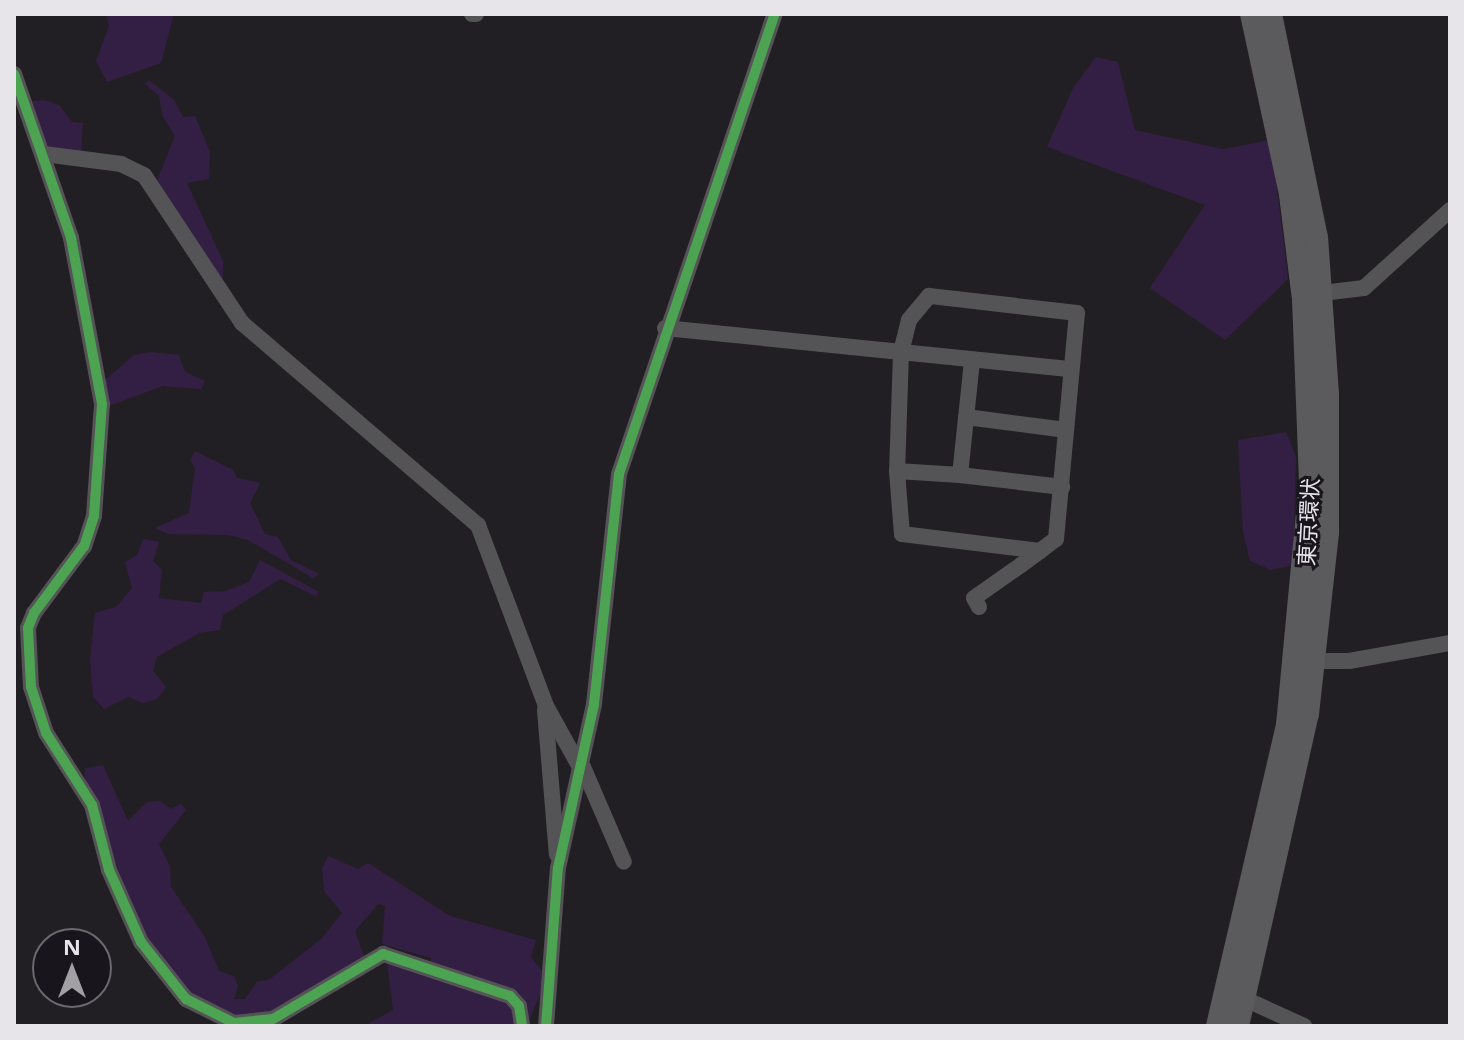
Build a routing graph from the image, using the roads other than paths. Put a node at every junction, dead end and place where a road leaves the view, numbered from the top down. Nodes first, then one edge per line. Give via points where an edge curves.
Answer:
1 (775, 14) edge
2 (1252, 14) edge
3 (1270, 14) edge
4 (14, 74) edge
5 (44, 154) junction
6 (1450, 210) edge
7 (1322, 293) junction
8 (665, 328) junction
9 (901, 353) junction
10 (972, 360) junction
11 (1071, 369) junction
12 (966, 417) junction
13 (1066, 430) junction
14 (897, 471) junction
15 (960, 475) junction
16 (1062, 487) junction
17 (1040, 551) junction
18 (979, 607) dead end
19 (1450, 643) edge
20 (1306, 661) junction
21 (545, 705) junction
22 (582, 769) junction
23 (624, 862) dead end
24 (558, 868) junction
25 (1236, 995) junction
26 (522, 1026) edge
27 (546, 1026) edge
28 (1218, 1026) edge
29 (1237, 1026) edge
30 (1304, 1026) edge

1 - 8 street
2 - 20 highway, 東京環状 via 1291,194 1304,299 1311,481
3 - 7 highway, 東京環状 via 1308,184
4 - 5 street
5 - 21 street via 121,164 144,175 242,323 467,512 486,538
5 - 26 street via 79,265 98,373 102,437 96,507 84,546 28,628 31,687 46,733 92,805 109,870 141,942 186,999 234,1023 273,1019 383,954 510,996 519,1006
6 - 7 street via 1364,288
7 - 20 highway, 東京環状 via 1328,503
8 - 9 street
8 - 22 street via 619,474
9 - 10 street
9 - 11 street via 909,320 929,296 1077,313
9 - 14 street
10 - 11 street
10 - 12 street
11 - 13 street
12 - 13 street
12 - 15 street
13 - 16 street
14 - 15 street
14 - 17 street via 902,534
15 - 16 street
16 - 17 street via 1056,539
17 - 18 street via 974,598
19 - 20 street
20 - 25 highway, 東京環状 via 1280,762
21 - 22 street
21 - 24 street
22 - 23 street
22 - 24 street
24 - 27 street
25 - 28 highway, 東京環状
25 - 29 highway, 東京環状
25 - 30 street

